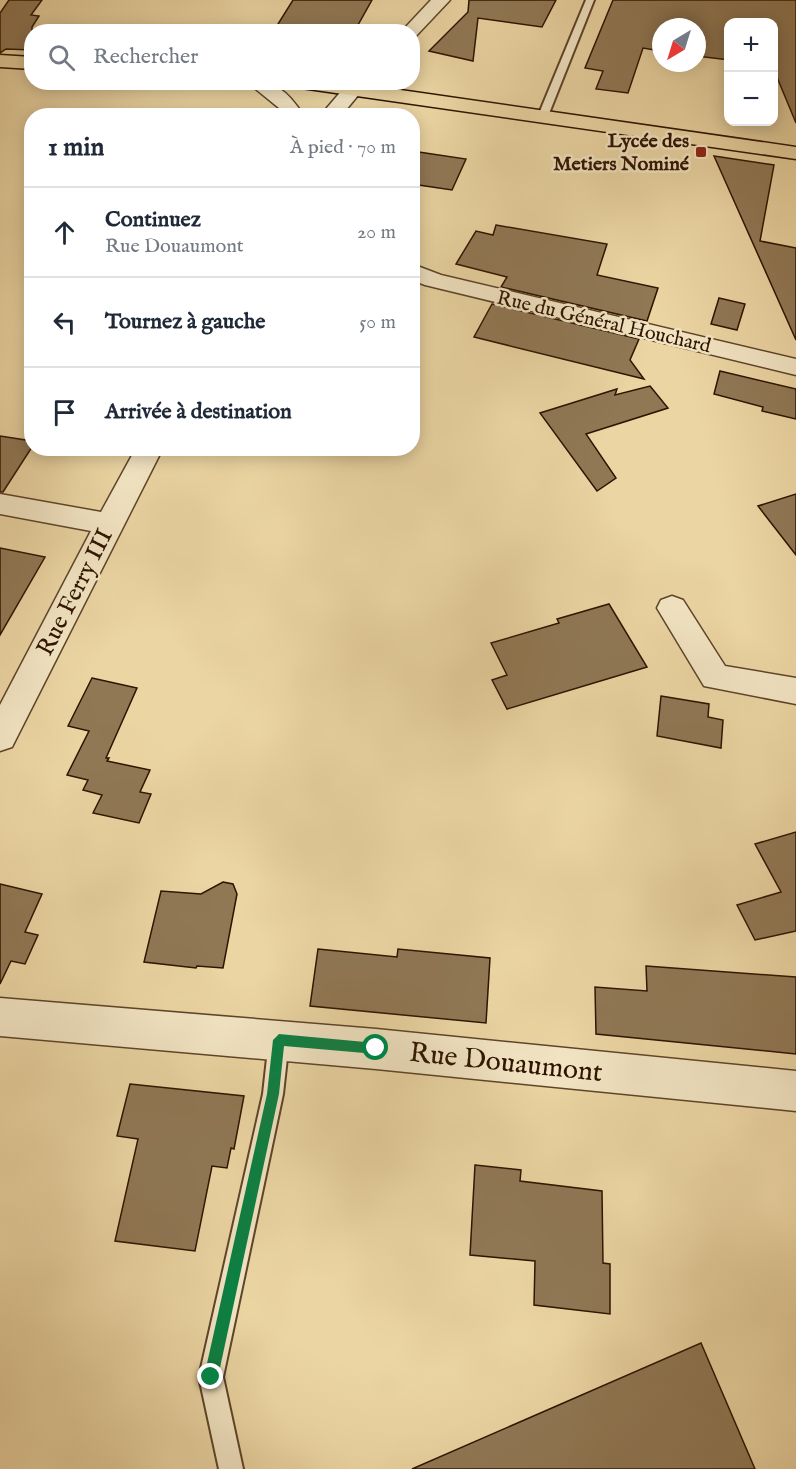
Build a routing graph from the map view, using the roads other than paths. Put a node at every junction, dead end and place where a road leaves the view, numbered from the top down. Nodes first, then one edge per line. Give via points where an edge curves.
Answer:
1 (441, 0) edge
2 (590, 0) edge
3 (418, 24) edge
4 (0, 61) edge
5 (24, 62) edge
6 (267, 90) edge
7 (353, 90) edge
8 (381, 90) edge
9 (289, 108) edge
10 (337, 108) edge
11 (543, 116) junction
12 (796, 153) edge
13 (420, 274) edge
14 (796, 367) edge
15 (146, 456) edge
16 (0, 504) edge
17 (109, 524) junction
18 (672, 608) dead end
19 (796, 691) edge
20 (0, 737) edge
21 (0, 1017) edge
22 (279, 1040) junction
23 (796, 1090) edge
24 (231, 1469) edge

1 - 3 street
2 - 11 lane
4 - 5 main road
6 - 9 street
7 - 10 street
8 - 11 main road
11 - 12 main road
13 - 14 street, Rue du Général Houchard
15 - 17 street, Rue Ferry III
16 - 17 street
17 - 20 street, Rue Ferry III
18 - 19 street via 715,677
21 - 22 street, Rue Douaumont
22 - 23 street, Rue Douaumont
22 - 24 lane via 273,1094 211,1377

